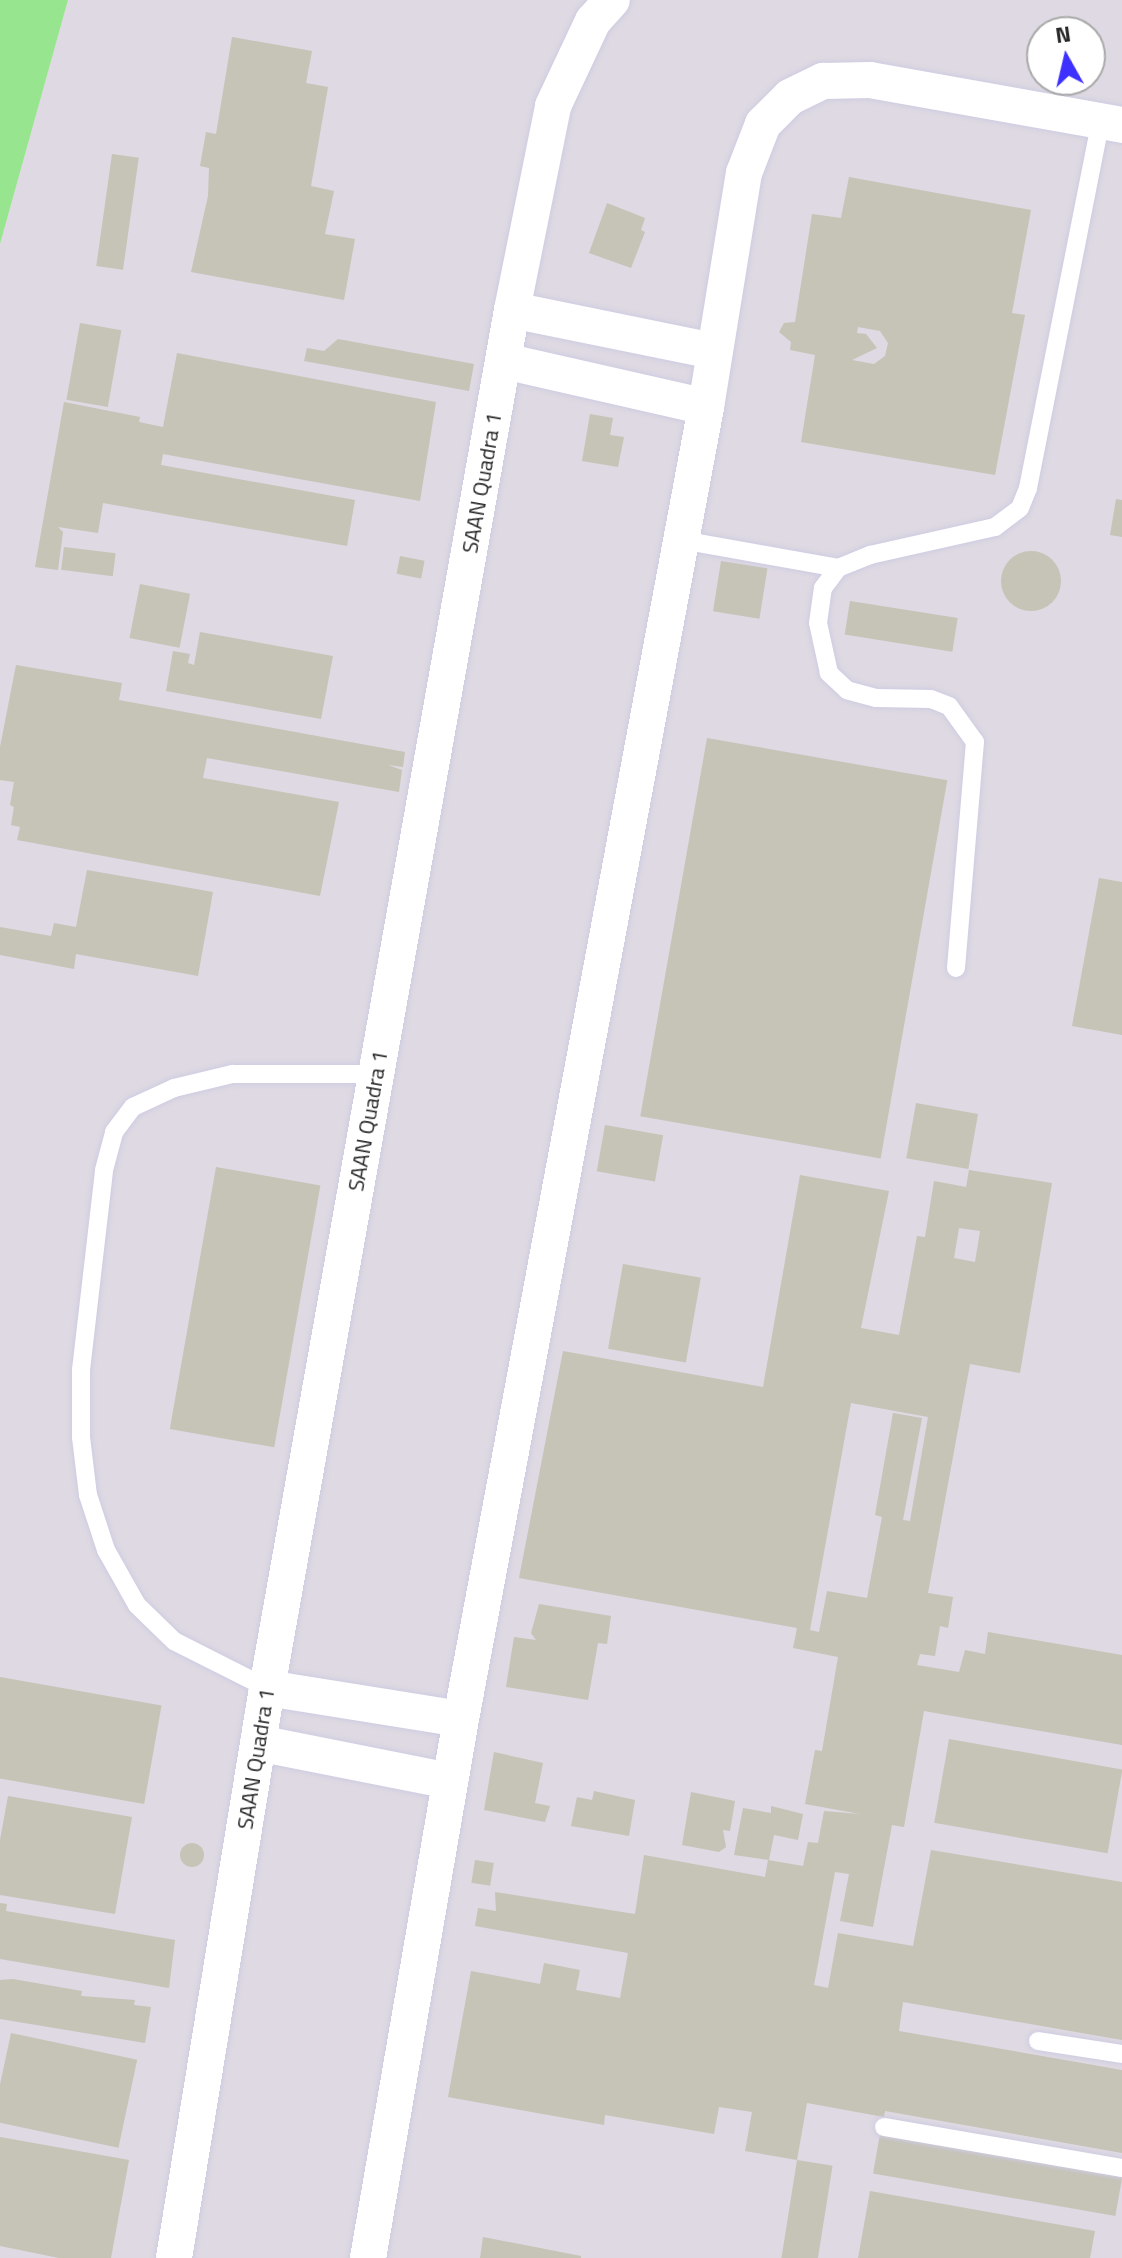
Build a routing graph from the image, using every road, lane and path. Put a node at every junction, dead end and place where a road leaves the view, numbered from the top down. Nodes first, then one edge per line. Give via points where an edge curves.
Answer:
1 (612, 0) edge
2 (1112, 123) edge
3 (512, 310) junction
4 (714, 351) junction
5 (504, 361) junction
6 (706, 407) junction
7 (681, 540) junction
8 (838, 568) junction
9 (956, 968) dead end
10 (377, 1074) junction
11 (267, 1688) junction
12 (461, 1719) junction
13 (258, 1743) junction
14 (450, 1781) junction
15 (1038, 2041) dead end
16 (1122, 2054) edge
17 (884, 2127) dead end
18 (1122, 2168) edge
19 (174, 2258) edge
20 (368, 2258) edge

1 - 3 street, SAAN Quadra 1 via 593,21 553,106
2 - 4 street via 870,80 823,81 790,97 763,124 744,173
2 - 8 lane via 1020,508 995,527 870,555
3 - 4 street
3 - 5 street, SAAN Quadra 1
4 - 6 street
5 - 6 street
5 - 10 street, SAAN Quadra 1
6 - 7 street
7 - 8 lane
7 - 12 street
8 - 9 lane via 823,588 818,623 829,673 847,690 876,698 931,699 949,706 975,742
10 - 11 street, SAAN Quadra 1
10 - 11 lane via 232,1074 174,1088 133,1107 114,1132 104,1170 81,1370 88,1495 106,1550 137,1605 174,1641
11 - 12 street
11 - 13 street, SAAN Quadra 1
12 - 14 street
13 - 14 street
13 - 19 street, SAAN Quadra 1
14 - 20 street
15 - 16 lane
17 - 18 lane

